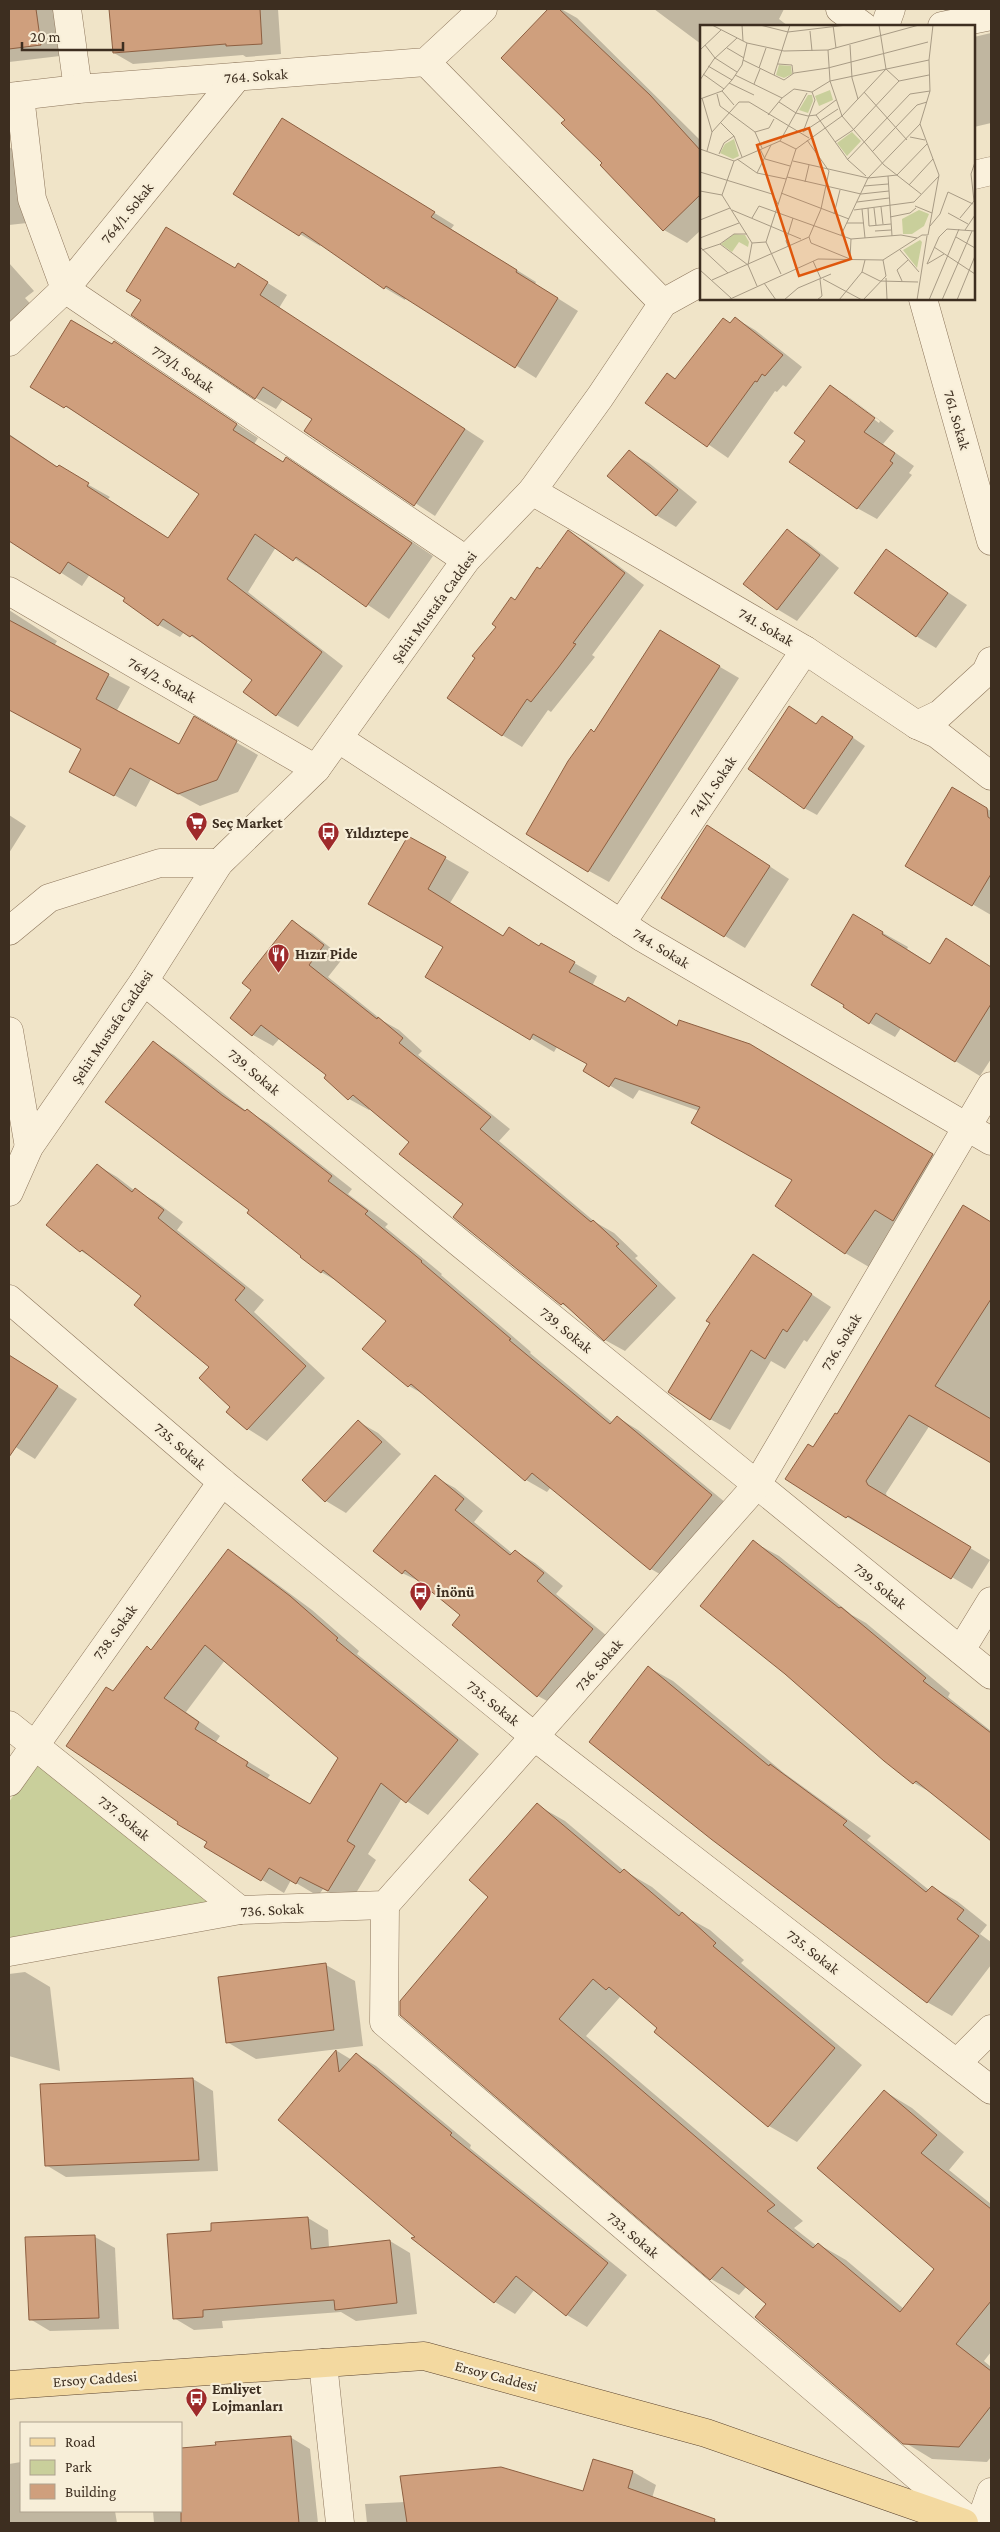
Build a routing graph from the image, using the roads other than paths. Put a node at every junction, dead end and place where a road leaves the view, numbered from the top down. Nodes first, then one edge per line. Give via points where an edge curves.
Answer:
1 (67, 9) edge
2 (483, 9) edge
3 (840, 9) edge
4 (891, 9) edge
5 (991, 16) edge
6 (862, 25) edge
7 (885, 25) edge
8 (947, 25) edge
9 (426, 62) junction
10 (237, 77) junction
11 (78, 89) junction
12 (14, 97) edge
13 (991, 171) edge
14 (975, 175) edge
15 (700, 283) edge
16 (65, 289) junction
17 (923, 300) edge
18 (663, 303) junction
19 (9, 342) edge
20 (532, 491) junction
21 (991, 542) edge
22 (466, 560) junction
23 (9, 591) edge
24 (805, 650) junction
25 (991, 661) edge
26 (917, 724) junction
27 (339, 739) junction
28 (316, 769) junction
29 (991, 776) edge
30 (219, 863) junction
31 (621, 924) junction
32 (9, 932) edge
33 (144, 981) junction
34 (9, 1031) edge
35 (991, 1086) edge
36 (968, 1128) junction
37 (991, 1141) edge
38 (29, 1147) junction
39 (9, 1192) edge
40 (9, 1299) edge
41 (222, 1482) junction
42 (756, 1486) junction
43 (991, 1601) edge
44 (961, 1650) junction
45 (991, 1675) edge
46 (9, 1725) edge
47 (535, 1737) junction
48 (34, 1744) junction
49 (9, 1782) edge
50 (385, 1905) junction
51 (240, 1910) junction
52 (9, 1952) edge
53 (991, 2028) edge
54 (957, 2063) junction
55 (991, 2090) edge
56 (323, 2364) junction
57 (9, 2385) edge
58 (991, 2492) edge
59 (340, 2523) edge
60 (964, 2523) edge
61 (972, 2523) edge
62 (980, 2523) edge

1 - 11 street
2 - 9 street
3 - 6 street
4 - 7 street
5 - 8 street
9 - 10 street, 764. Sokak
9 - 18 street
10 - 11 street, 764. Sokak
10 - 16 street, 764/1. Sokak
11 - 12 street, 764. Sokak
12 - 16 street via 32,199
13 - 14 street
15 - 18 street, Şehit Mustafa Caddesi
16 - 19 street, 764/1. Sokak
16 - 22 street, 773/1. Sokak
17 - 21 street, 761. Sokak
18 - 20 street, Şehit Mustafa Caddesi
20 - 22 street, Şehit Mustafa Caddesi
20 - 24 street, 741. Sokak
22 - 27 street, Şehit Mustafa Caddesi
23 - 28 street, 764/2. Sokak
24 - 26 street, 741. Sokak
24 - 31 street, 741/1. Sokak
25 - 26 street via 986,672 940,714
26 - 29 street, 741. Sokak via 937,734
27 - 28 street, Şehit Mustafa Caddesi
27 - 31 street, 744. Sokak
28 - 30 street, Şehit Mustafa Caddesi
30 - 32 street via 160,863 49,898
30 - 33 street, Şehit Mustafa Caddesi
31 - 36 street, 744. Sokak
33 - 38 street, Şehit Mustafa Caddesi
33 - 42 street, 739. Sokak
34 - 38 street
35 - 36 street, 736. Sokak
36 - 37 street, 744. Sokak
36 - 42 street, 736. Sokak
38 - 39 street, Şehit Mustafa Caddesi
40 - 41 street, 735. Sokak
41 - 47 street, 735. Sokak
41 - 48 street, 738. Sokak
42 - 44 street, 739. Sokak
42 - 47 street, 736. Sokak
43 - 44 street
44 - 45 street, 739. Sokak
46 - 48 street, 737. Sokak
47 - 50 street, 736. Sokak
47 - 54 street, 735. Sokak
48 - 49 street, 738. Sokak
48 - 51 street, 737. Sokak
50 - 51 street, 736. Sokak
50 - 61 street, 733. Sokak via 384,2022
51 - 52 street, 736. Sokak
53 - 54 street
54 - 55 street, 735. Sokak
56 - 57 main road, Ersoy Caddesi
56 - 59 street
56 - 60 main road, Ersoy Caddesi via 424,2356 706,2433
58 - 62 street

